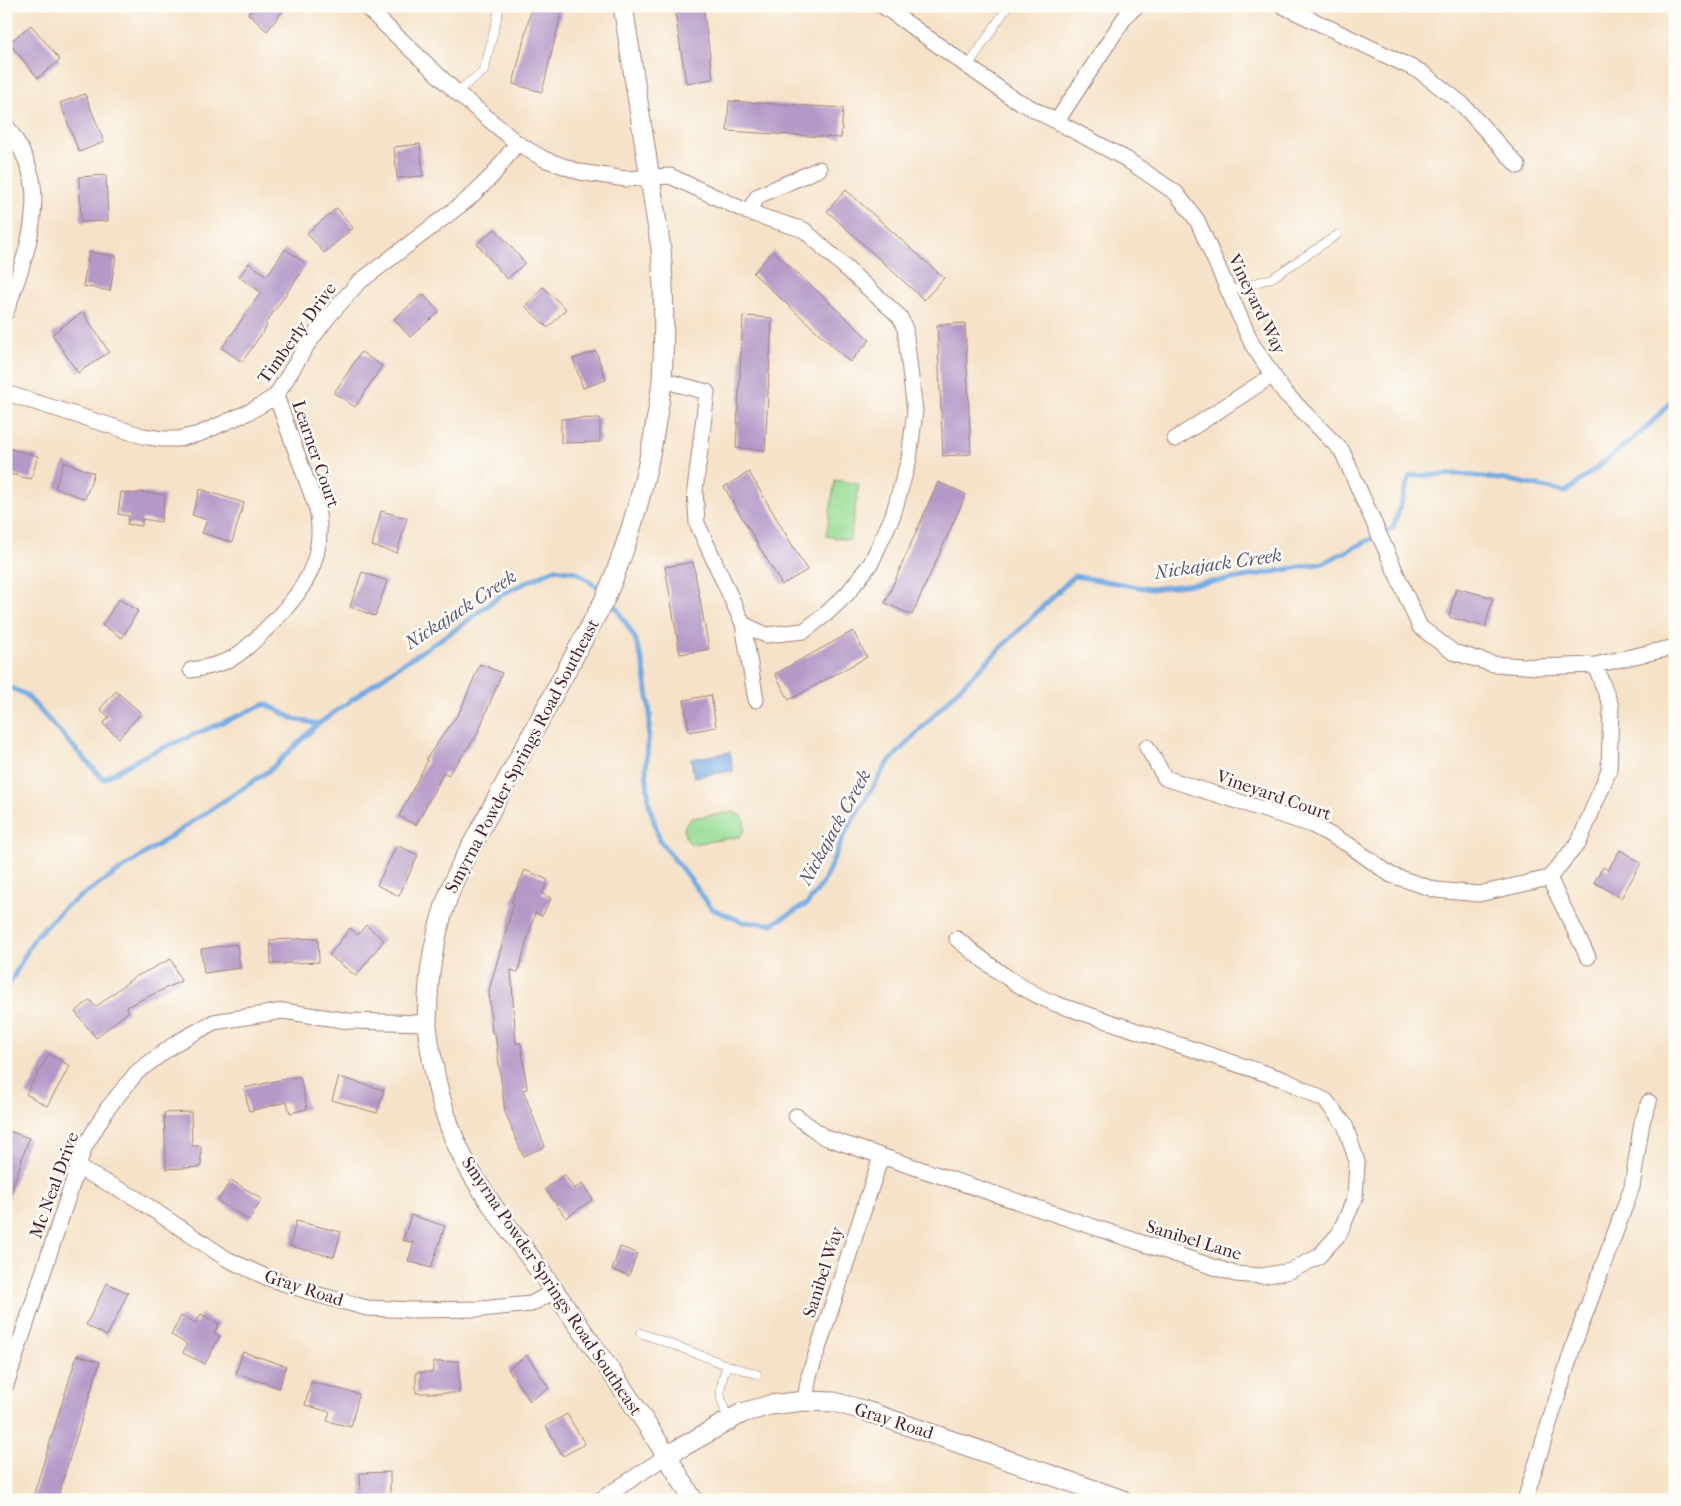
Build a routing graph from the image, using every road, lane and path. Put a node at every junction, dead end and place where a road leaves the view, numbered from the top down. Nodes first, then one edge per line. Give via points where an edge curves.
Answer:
1 (365, 6) edge
2 (500, 6) edge
3 (623, 6) edge
4 (883, 6) edge
5 (1008, 6) edge
6 (1137, 6) edge
7 (1284, 6) edge
8 (968, 66) junction
9 (456, 92) junction
10 (1057, 121) junction
11 (6, 125) edge
12 (517, 143) junction
13 (1518, 166) dead end
14 (819, 169) dead end
15 (650, 176) junction
16 (748, 212) junction
17 (1337, 234) dead end
18 (1229, 291) junction
19 (6, 312) edge
20 (1272, 375) junction
21 (662, 380) junction
22 (6, 393) edge
23 (276, 396) junction
24 (1176, 439) dead end
25 (743, 624) junction
26 (1675, 647) edge
27 (1595, 665) junction
28 (191, 670) dead end
29 (756, 700) dead end
30 (1148, 747) dead end
31 (1549, 878) junction
32 (957, 939) dead end
33 (1588, 957) dead end
34 (427, 1023) junction
35 (1649, 1102) dead end
36 (796, 1116) dead end
37 (881, 1157) junction
38 (78, 1168) junction
39 (554, 1291) junction
40 (641, 1333) dead end
41 (727, 1365) junction
42 (757, 1374) dead end
43 (6, 1385) edge
44 (805, 1401) junction
45 (729, 1420) junction
46 (668, 1455) junction
47 (600, 1500) edge
48 (693, 1500) edge
49 (1123, 1500) edge
50 (1525, 1500) edge

1 - 9 street
2 - 9 lane via 484,71
3 - 15 street, Smyrna Powder Springs Road Southeast
4 - 8 street, Vineyard Way
5 - 8 lane
6 - 10 street via 1127,14
7 - 13 street via 1421,72 1462,104
8 - 10 street, Vineyard Way
9 - 12 street
10 - 18 street, Vineyard Way via 1126,159 1176,193 1197,220
11 - 19 street via 25,157 32,184 33,210 23,263
12 - 15 street via 544,159 580,172 626,179
12 - 23 street, Timberly Drive via 492,176 467,200 358,284 307,345
14 - 16 street via 758,196
15 - 16 street via 670,176
15 - 21 street, Smyrna Powder Springs Road Southeast via 664,287
16 - 25 street via 804,230 900,317 905,329 915,411 909,459 893,515 871,563 847,594 804,631 766,634
17 - 18 lane via 1272,278
18 - 20 street, Vineyard Way via 1252,344
20 - 24 street
20 - 27 street, Vineyard Way via 1284,392 1342,451 1420,627 1453,652 1493,664
21 - 25 street via 708,392 695,490 698,523
21 - 34 street, Smyrna Powder Springs Road Southeast via 654,439 640,501 621,561 605,599 447,894 433,949
22 - 23 street, Timberly Drive via 142,436 162,439 199,434
23 - 28 street, Learner Court via 317,509 320,540 317,553 300,590 251,644 212,667
25 - 29 street
26 - 27 street, Vineyard Way
27 - 31 street via 1611,706 1609,770 1579,842
30 - 31 street, Vineyard Court via 1164,778 1312,825 1349,845 1391,875 1436,890 1478,894
31 - 33 street
32 - 37 street, Sanibel Lane via 1000,974 1035,995 1285,1080 1326,1101 1345,1125 1357,1162 1355,1198 1339,1234 1318,1256 1290,1271 1262,1276 1235,1274
34 - 38 street, Mc Neal Drive via 349,1021 283,1011 214,1022 176,1043 138,1072 107,1109 84,1148
34 - 39 street, Smyrna Powder Springs Road Southeast via 442,1106 453,1136 486,1196
35 - 50 street via 1642,1122 1632,1186 1574,1344
36 - 37 street, Sanibel Lane via 824,1137
37 - 44 street, Sanibel Way via 809,1376
38 - 39 street, Gray Road via 134,1197 227,1259 268,1278 367,1308 481,1309 531,1304
38 - 43 street, Mc Neal Drive
39 - 46 street, Smyrna Powder Springs Road Southeast
40 - 41 lane
41 - 42 lane
41 - 45 lane via 720,1394
44 - 45 street, Gray Road via 770,1405
44 - 49 street, Gray Road via 834,1402 863,1410
45 - 46 street, Gray Road
46 - 47 street
46 - 48 street, Smyrna Powder Springs Road Southeast

